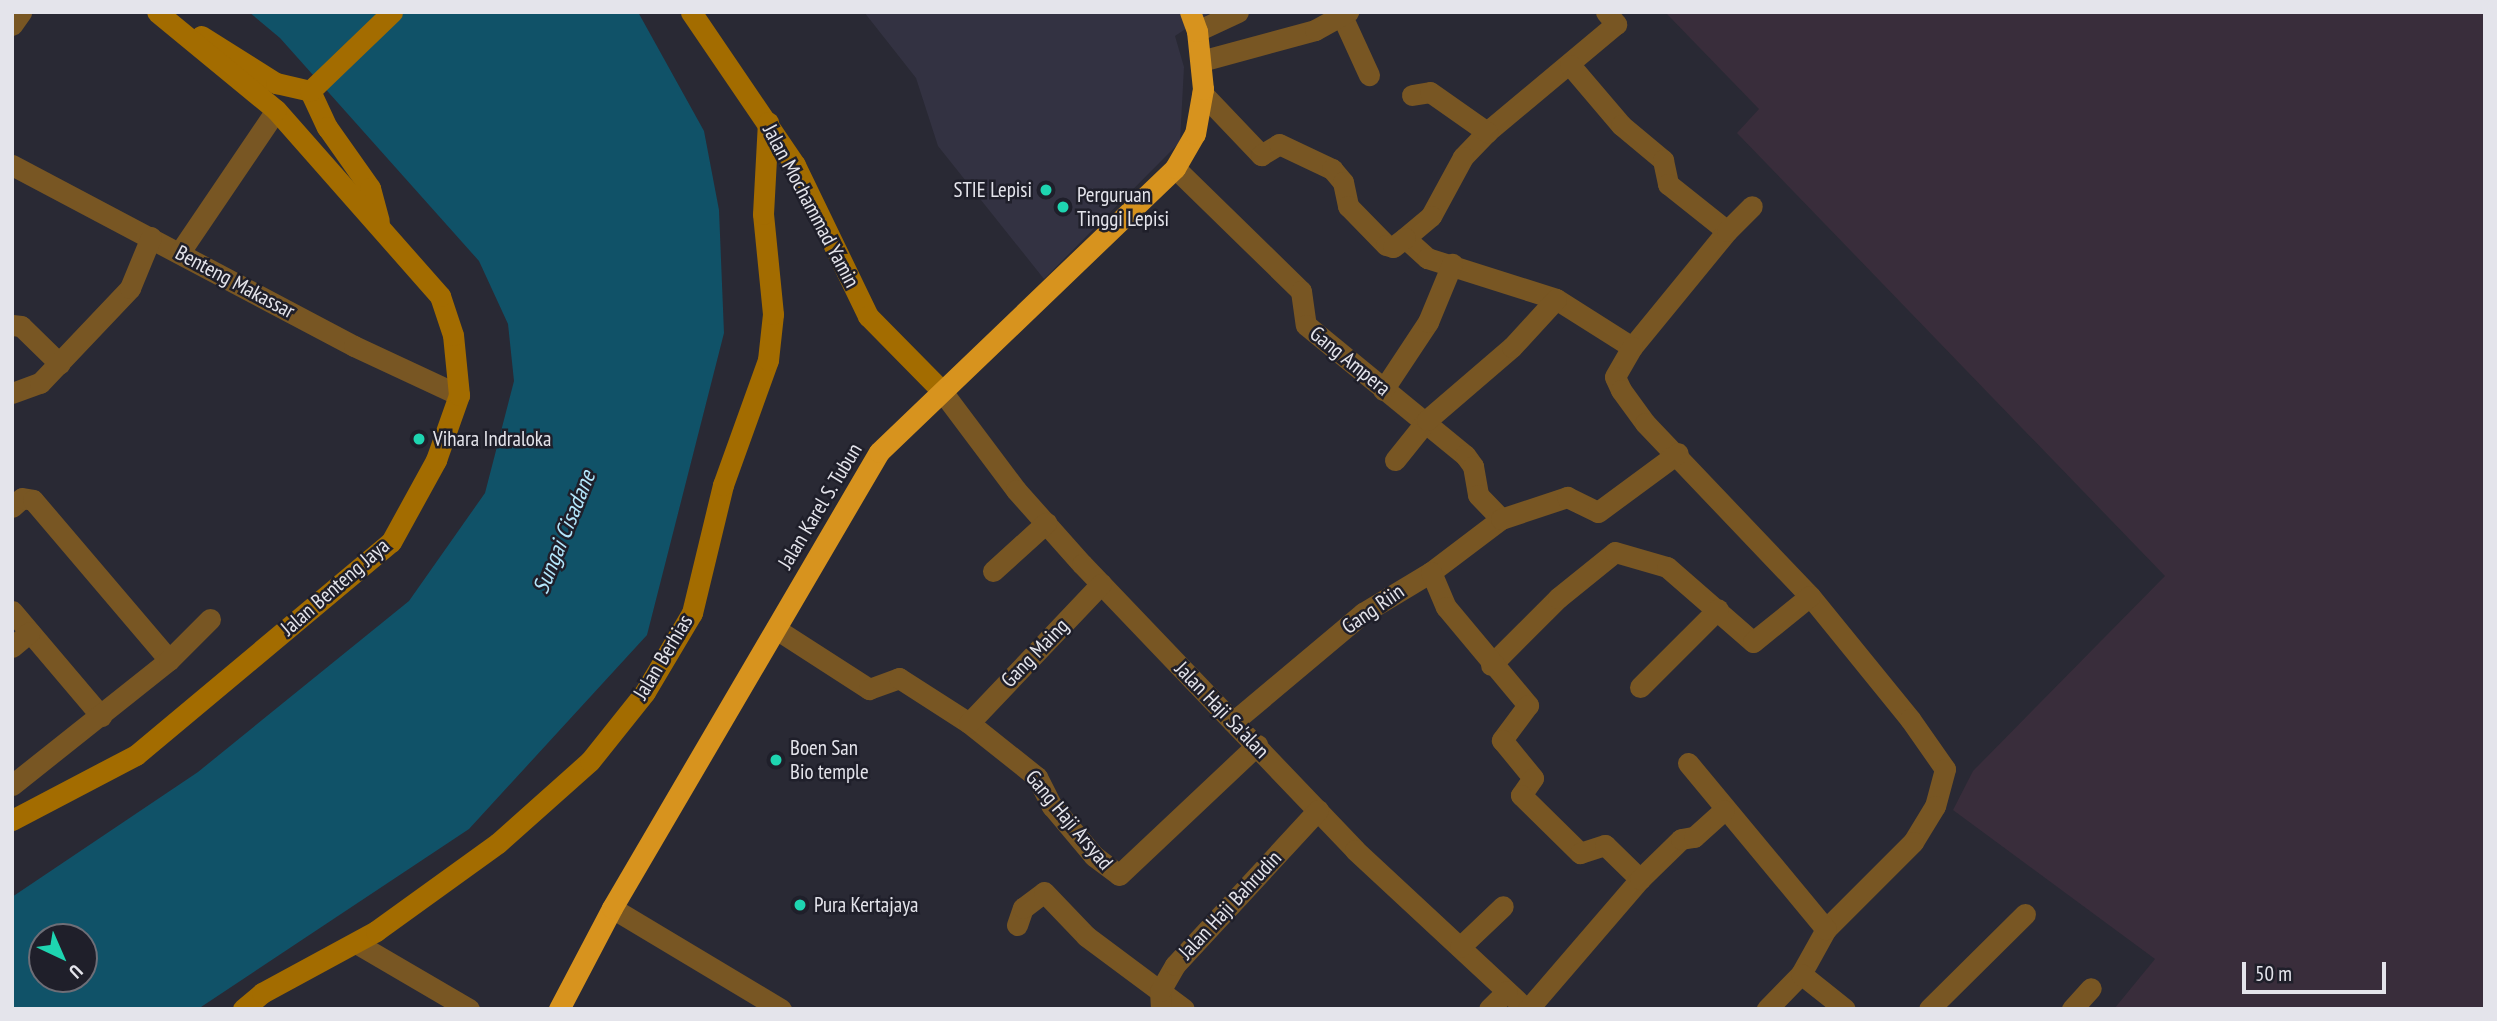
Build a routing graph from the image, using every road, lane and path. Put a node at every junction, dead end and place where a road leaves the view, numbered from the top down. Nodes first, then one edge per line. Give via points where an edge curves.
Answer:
1 (21, 12) edge
2 (392, 12) edge
3 (691, 12) edge
4 (1238, 12) edge
5 (1606, 12) edge
6 (1345, 14) edge
7 (164, 18) edge
8 (1193, 22) edge
9 (12, 25) edge
10 (1201, 61) junction
11 (1570, 65) junction
12 (1369, 75) dead end
13 (313, 88) junction
14 (1202, 93) junction
15 (1412, 94) dead end
16 (276, 110) junction
17 (768, 122) junction
18 (1487, 132) junction
19 (12, 165) edge
20 (1175, 168) junction
21 (1752, 205) dead end
22 (380, 224) junction
23 (1727, 231) junction
24 (151, 237) junction
25 (1405, 238) junction
26 (180, 252) junction
27 (1452, 264) junction
28 (1556, 299) junction
29 (12, 325) edge
30 (1632, 346) junction
31 (60, 364) junction
32 (941, 390) junction
33 (1383, 390) junction
34 (12, 393) edge
35 (459, 395) junction
36 (1427, 420) junction
37 (1678, 453) junction
38 (1395, 460) dead end
39 (12, 507) edge
40 (1501, 519) junction
41 (1046, 523) junction
42 (993, 571) dead end
43 (1431, 572) junction
44 (1101, 583) junction
45 (1810, 597) junction
46 (1717, 609) junction
47 (12, 611) edge
48 (210, 620) dead end
49 (776, 629) junction
50 (30, 632) junction
51 (12, 648) edge
52 (169, 660) junction
53 (1492, 665) junction
54 (1640, 687) dead end
55 (101, 716) junction
56 (1233, 722) junction
57 (969, 723) junction
58 (1257, 746) junction
59 (1688, 763) dead end
60 (12, 785) edge
61 (1318, 810) junction
62 (1724, 810) junction
63 (12, 820) edge
64 (1640, 879) junction
65 (1503, 906) dead end
66 (612, 908) junction
67 (2025, 914) dead end
68 (1017, 925) dead end
69 (1826, 929) junction
70 (356, 943) junction
71 (1460, 947) junction
72 (1801, 974) junction
73 (2091, 988) dead end
74 (1507, 990) junction
75 (1161, 1000) edge
76 (243, 1009) edge
77 (469, 1009) edge
78 (559, 1009) edge
79 (781, 1009) edge
80 (1184, 1009) edge
81 (1489, 1009) edge
82 (1527, 1009) edge
83 (1767, 1009) edge
84 (1845, 1009) edge
85 (1929, 1009) edge
86 (2072, 1009) edge

1 - 9 street
2 - 13 street
3 - 17 street, Jalan Mochammad Yamin
4 - 8 street
5 - 11 street via 1616,24
6 - 10 street via 1315,30
6 - 12 street
7 - 13 street via 218,44 276,83
7 - 16 street, Jalan Benteng Jaya
8 - 10 highway, Jalan Karel S. Tubun
10 - 14 highway, Jalan Karel S. Tubun
11 - 18 street
11 - 23 street via 1621,125 1663,160 1668,184
13 - 22 street via 327,127 370,188
14 - 20 highway, Jalan Karel S. Tubun via 1195,134
14 - 25 street via 1261,155 1279,144 1332,169 1343,182 1348,206 1386,245 1394,247
15 - 18 street via 1430,92
16 - 22 street, Jalan Benteng Jaya
16 - 26 street
17 - 32 street, Jalan Mochammad Yamin via 795,165 867,316
17 - 70 street, Jalan Berhias via 763,214 773,314 768,360 723,485 692,613 645,692 590,761 498,843
18 - 25 street via 1463,157 1432,216
19 - 24 street, Benteng Makassar
20 - 32 highway, Jalan Karel S. Tubun
20 - 33 street, Gang Ampera via 1301,291 1306,326
21 - 23 street
22 - 35 street, Jalan Benteng Jaya via 440,296 453,335
23 - 30 street
24 - 26 street, Benteng Makassar
24 - 31 street via 130,288
25 - 27 street via 1427,258
26 - 35 street, Benteng Makassar via 354,346
27 - 28 street
27 - 33 street via 1428,322
28 - 30 street
28 - 36 street via 1512,347
29 - 31 street via 21,326
30 - 37 street via 1615,377 1645,423
31 - 34 street via 40,383
32 - 41 street, Jalan Haji Sa'alan
32 - 49 highway, Jalan Karel S. Tubun via 879,452
33 - 36 street, Gang Ampera
35 - 63 street, Jalan Benteng Jaya via 436,460 391,542 136,755
36 - 38 street
36 - 40 street, Gang Ampera via 1473,466 1478,495
37 - 40 street via 1598,512 1567,497
37 - 45 street
39 - 52 street via 22,498 33,500
40 - 43 street
41 - 42 street
41 - 44 street, Jalan Haji Sa'alan
43 - 53 street, Gang Riin via 1446,607
43 - 56 street, Gang Riin via 1363,613
44 - 56 street, Jalan Haji Sa'alan
44 - 57 street, Gang Maing
45 - 46 street via 1758,642 1748,639
45 - 69 street via 1945,769 1935,806 1913,842
46 - 53 street via 1667,568 1615,552 1558,598
46 - 54 street
47 - 50 street
48 - 52 street
49 - 57 street via 869,689 899,678
49 - 66 highway, Jalan Karel S. Tubun
50 - 51 street
50 - 55 street
52 - 55 street
53 - 64 street, Gang Riin via 1529,707 1503,740 1533,778 1521,795 1580,853 1605,845
55 - 60 street
56 - 58 street, Jalan Haji Sa'alan
57 - 58 street, Gang Haji Arsyad via 1042,781 1052,806 1094,856 1119,875
58 - 61 street, Jalan Haji Sa'alan
59 - 62 street
61 - 71 street, Jalan Haji Sa'alan
61 - 75 street, Jalan Haji Bahrudin via 1174,965
62 - 64 street via 1694,837 1681,839
62 - 69 street
64 - 82 street
65 - 71 street
66 - 78 highway, Jalan Karel S. Tubun
66 - 79 street
67 - 85 street
68 - 75 street via 1023,908 1044,892 1086,936
69 - 72 street
70 - 76 street, Jalan Berhias via 262,993
70 - 77 street
71 - 74 street, Jalan Haji Sa'alan
72 - 83 street
72 - 84 street
73 - 86 street
74 - 81 street
74 - 82 street, Jalan Haji Sa'alan
75 - 80 street

